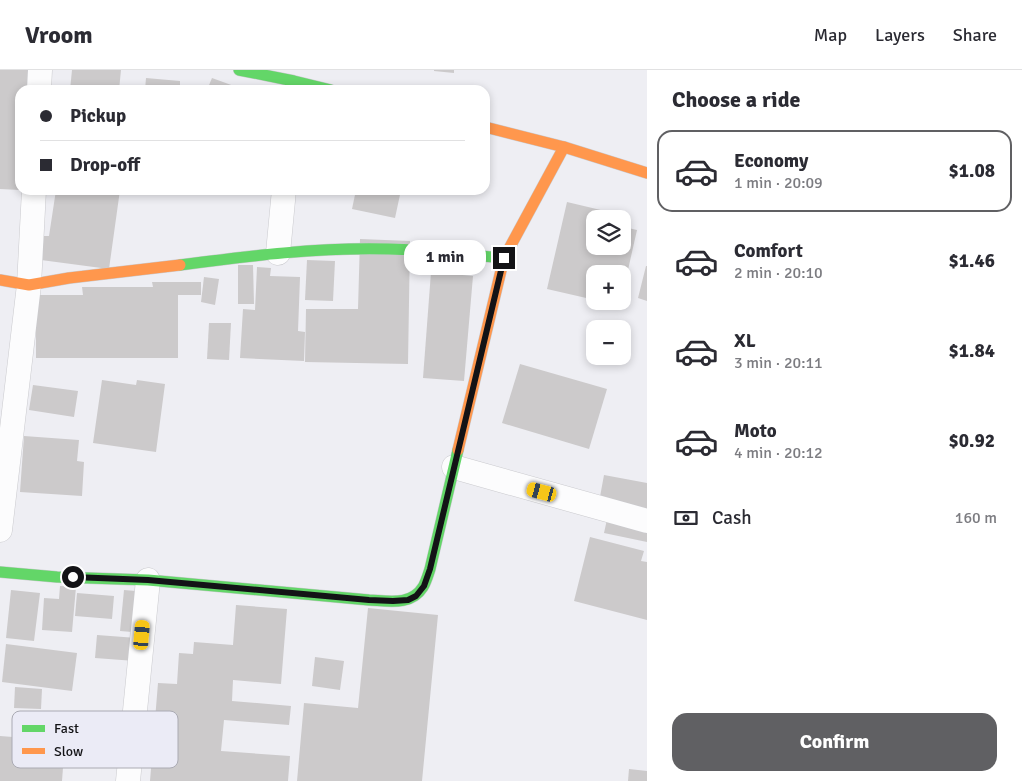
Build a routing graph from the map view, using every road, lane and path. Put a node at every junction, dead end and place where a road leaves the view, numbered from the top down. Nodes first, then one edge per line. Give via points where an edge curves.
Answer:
1 (40, 70) edge
2 (239, 70) edge
3 (294, 80) edge
4 (39, 85) edge
5 (312, 85) edge
6 (490, 129) edge
7 (564, 147) junction
8 (647, 173) edge
9 (34, 195) edge
10 (284, 195) edge
11 (278, 253) junction
12 (504, 258) junction
13 (0, 280) edge
14 (29, 286) junction
15 (454, 467) junction
16 (647, 521) edge
17 (0, 530) edge
18 (0, 572) edge
19 (148, 580) junction
20 (135, 711) edge
21 (129, 768) edge
22 (128, 781) edge

1 - 4 street
2 - 3 street
3 - 5 street
6 - 7 street
7 - 8 street
7 - 12 street
9 - 14 street
10 - 11 street
11 - 12 street via 389,249
11 - 14 street via 69,278
12 - 15 street
13 - 14 street
14 - 17 street
15 - 16 street
15 - 19 street via 430,569 424,586 408,600 369,600
18 - 19 street
19 - 20 street
21 - 22 street

